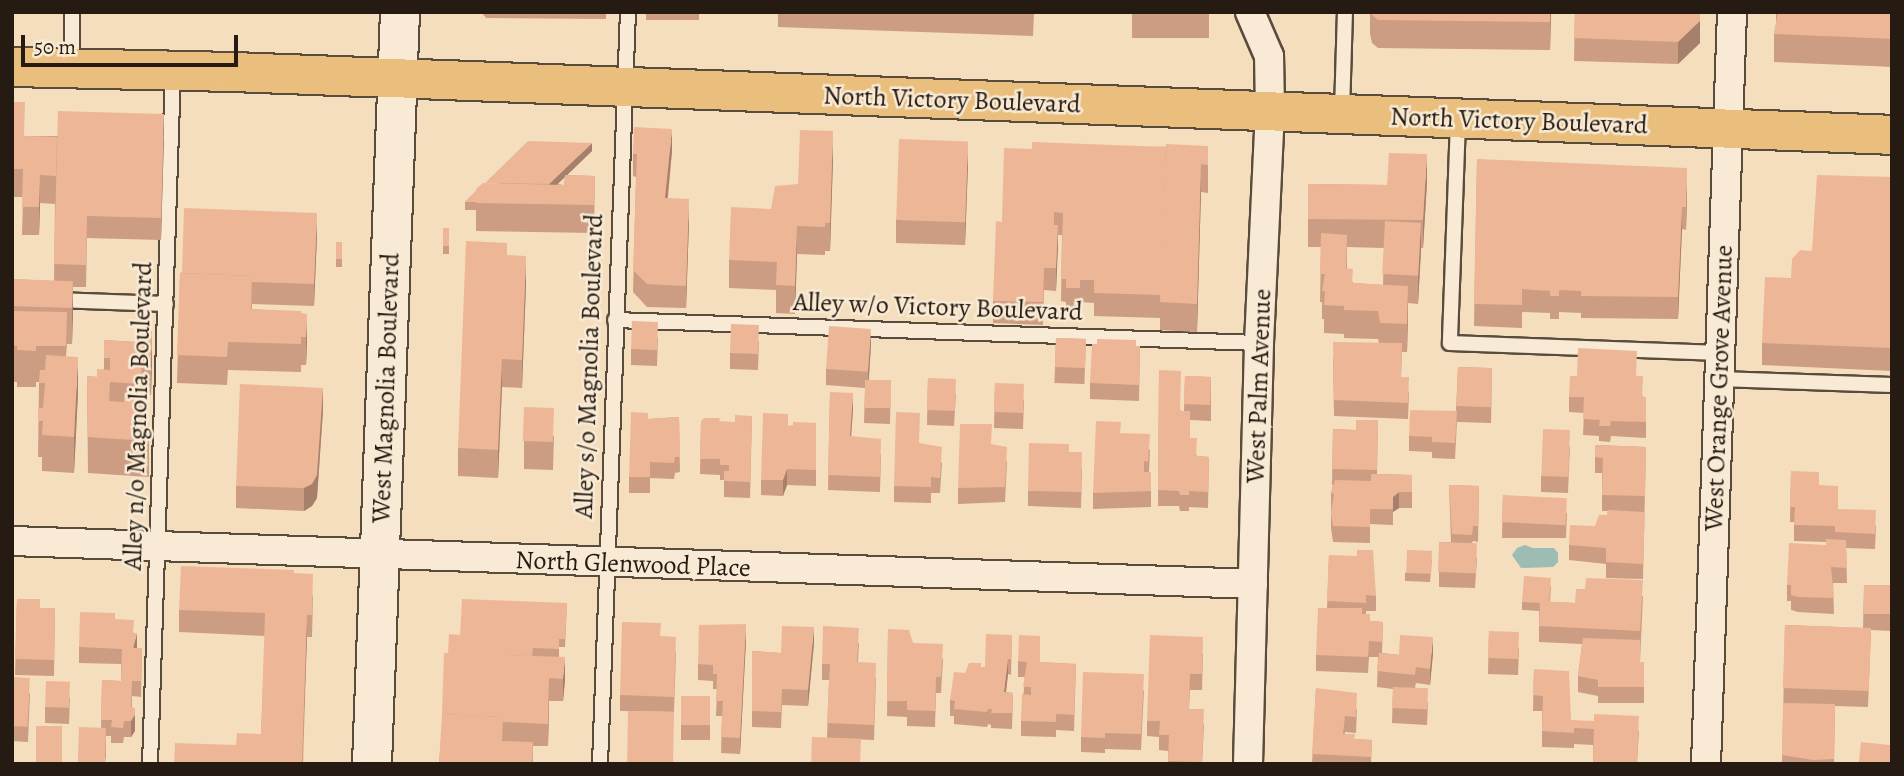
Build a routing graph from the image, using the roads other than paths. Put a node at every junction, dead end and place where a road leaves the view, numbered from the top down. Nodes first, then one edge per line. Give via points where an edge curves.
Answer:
1 (72, 12) edge
2 (400, 12) edge
3 (628, 12) edge
4 (1250, 12) edge
5 (1345, 12) edge
6 (1732, 12) edge
7 (12, 66) edge
8 (72, 69) junction
9 (173, 70) junction
10 (398, 79) junction
11 (624, 87) junction
12 (1270, 111) junction
13 (1342, 114) junction
14 (1458, 118) junction
15 (1728, 130) junction
16 (1892, 135) edge
17 (38, 299) edge
18 (166, 304) junction
19 (615, 320) junction
20 (1259, 343) junction
21 (1719, 366) junction
22 (1892, 385) edge
23 (12, 541) edge
24 (159, 546) junction
25 (379, 556) junction
26 (606, 563) junction
27 (1254, 584) junction
28 (150, 764) edge
29 (372, 764) edge
30 (600, 764) edge
31 (1248, 764) edge
32 (1706, 764) edge

1 - 8 lane
2 - 10 main road, West Magnolia Boulevard
3 - 11 lane, Alley s/o Magnolia Boulevard
4 - 12 street, West Palm Avenue via 1269,56
5 - 13 lane
6 - 15 street, West Orange Grove Avenue
7 - 8 main road, North Victory Boulevard
8 - 9 main road, North Victory Boulevard
9 - 10 main road, North Victory Boulevard
9 - 18 lane, Alley n/o Magnolia Boulevard
10 - 11 main road, North Victory Boulevard
10 - 25 main road, West Magnolia Boulevard
11 - 12 main road, North Victory Boulevard
11 - 19 lane, Alley s/o Magnolia Boulevard
12 - 13 main road, North Victory Boulevard
12 - 20 street, West Palm Avenue
13 - 14 main road, North Victory Boulevard
14 - 15 main road, North Victory Boulevard
14 - 21 lane via 1450,343
15 - 16 main road, North Victory Boulevard
15 - 21 street, West Orange Grove Avenue
17 - 18 lane
18 - 24 lane, Alley n/o Magnolia Boulevard
19 - 20 lane, Alley w/o Victory Boulevard
19 - 26 lane, Alley s/o Magnolia Boulevard
20 - 27 street, West Palm Avenue
21 - 22 lane
21 - 32 street, West Orange Grove Avenue
23 - 24 street, North Glenwood Place
24 - 25 street, North Glenwood Place
24 - 28 lane, Alley n/o Magnolia Boulevard
25 - 26 street, North Glenwood Place
25 - 29 main road, West Magnolia Boulevard
26 - 27 street, North Glenwood Place
26 - 30 lane, Alley s/o Magnolia Boulevard
27 - 31 street, West Palm Avenue

